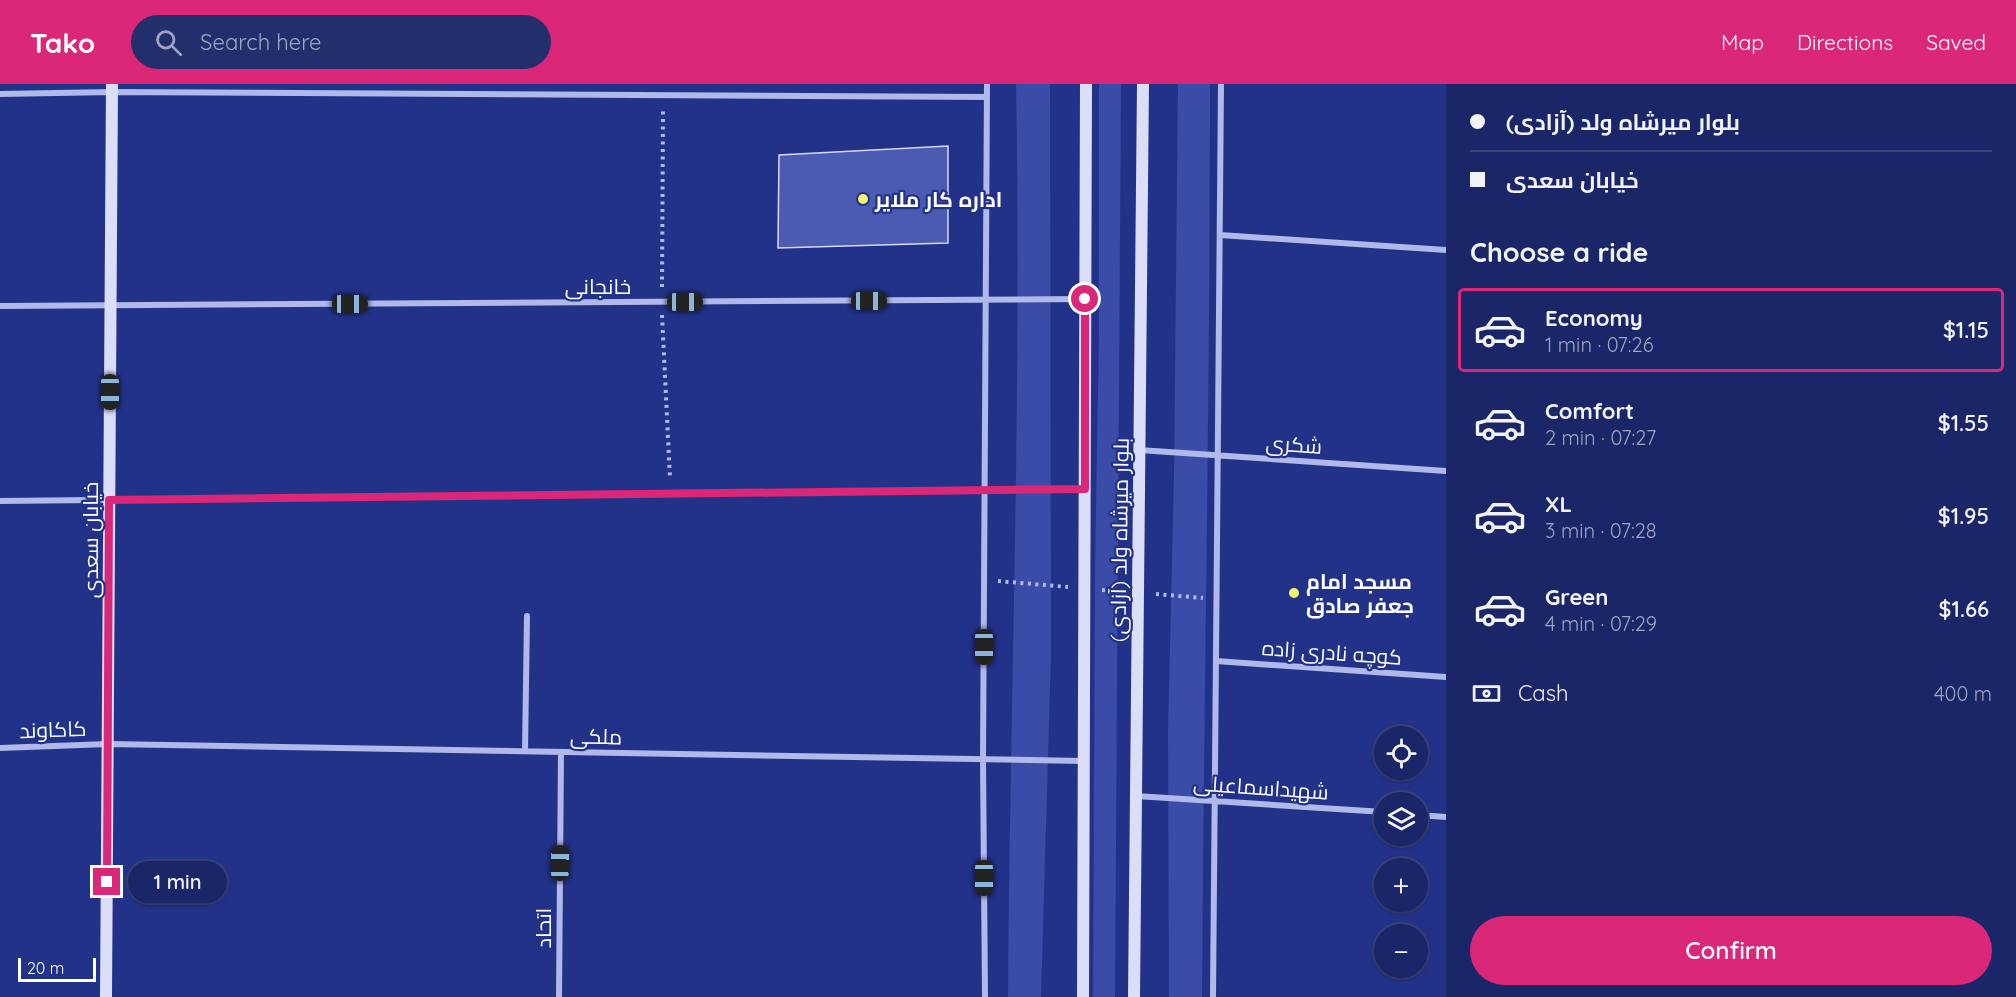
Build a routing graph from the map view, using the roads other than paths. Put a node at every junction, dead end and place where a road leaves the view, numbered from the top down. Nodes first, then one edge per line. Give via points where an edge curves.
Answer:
1 (987, 84) edge
2 (1086, 84) edge
3 (1143, 84) edge
4 (1221, 84) edge
5 (112, 88) edge
6 (0, 94) edge
7 (987, 97) junction
8 (1220, 234) junction
9 (1446, 250) edge
10 (1085, 299) junction
11 (984, 300) junction
12 (0, 306) edge
13 (111, 306) junction
14 (1139, 450) junction
15 (1217, 456) junction
16 (1446, 471) edge
17 (1085, 489) junction
18 (986, 490) junction
19 (109, 500) junction
20 (0, 501) edge
21 (527, 616) dead end
22 (1216, 661) junction
23 (1446, 677) edge
24 (108, 744) junction
25 (0, 748) edge
26 (525, 751) junction
27 (561, 752) junction
28 (983, 759) junction
29 (1083, 760) junction
30 (1136, 796) junction
31 (1214, 801) junction
32 (1374, 811) edge
33 (1428, 816) edge
34 (1446, 817) edge
35 (106, 997) edge
36 (559, 997) edge
37 (985, 997) edge
38 (1083, 997) edge
39 (1134, 997) edge
40 (1213, 997) edge

1 - 7 street
2 - 10 main road, بلوار میرشاه ولد (آزادی)
3 - 14 main road, بلوار میرشاه ولد (آزادی)
4 - 8 street
5 - 6 street
5 - 7 street
5 - 13 main road, خیابان سعدی
7 - 11 street
8 - 9 street
8 - 15 street
10 - 11 street, خانجانی
10 - 17 main road, بلوار میرشاه ولد (آزادی)
11 - 13 street, خانجانی
11 - 18 street
12 - 13 street, خانجانی
13 - 19 main road, خیابان سعدی
14 - 15 street, شکری
14 - 30 main road, بلوار میرشاه ولد (آزادی)
15 - 16 street, شکری
15 - 22 street
17 - 18 street
17 - 29 main road, بلوار میرشاه ولد (آزادی)
18 - 19 street
18 - 28 street
19 - 20 street
19 - 24 main road, خیابان سعدی
21 - 26 street
22 - 23 street, کوچه نادری زاده
22 - 31 street
24 - 25 street, کاکاوند
24 - 26 street, ملکی
24 - 35 main road, خیابان سعدی
26 - 27 street, ملکی
27 - 28 street, ملکی
27 - 36 street, اتحاد
28 - 29 street, ملکی
28 - 37 street
29 - 38 main road, بلوار میرشاه ولد (آزادی)
30 - 31 street, شهیداسماعیلی
30 - 39 main road, بلوار میرشاه ولد (آزادی)
31 - 32 street, شهیداسماعیلی
31 - 40 street
33 - 34 street

